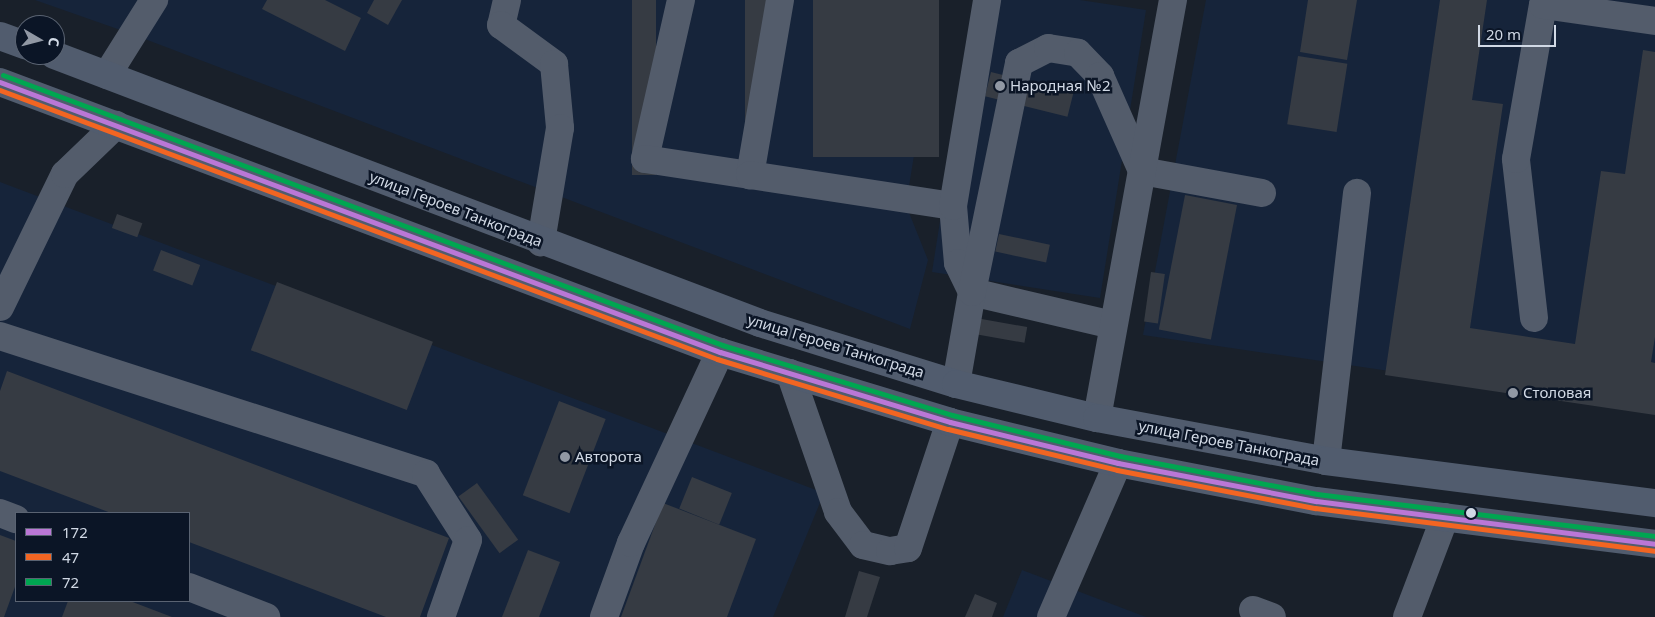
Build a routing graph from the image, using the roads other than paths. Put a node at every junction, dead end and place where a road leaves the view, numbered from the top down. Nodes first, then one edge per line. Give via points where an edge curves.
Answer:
1 (154, 0) edge
2 (507, 0) edge
3 (681, 0) edge
4 (780, 0) edge
5 (987, 0) edge
6 (1173, 0) edge
7 (1655, 21) edge
8 (0, 36) edge
9 (15, 41) edge
10 (65, 59) edge
11 (107, 74) junction
12 (0, 82) edge
13 (116, 125) junction
14 (1142, 171) junction
15 (750, 175) junction
16 (1262, 193) dead end
17 (1357, 193) dead end
18 (953, 206) junction
19 (541, 242) junction
20 (972, 292) junction
21 (0, 307) edge
22 (1534, 318) dead end
23 (1113, 325) junction
24 (0, 336) edge
25 (720, 352) junction
26 (790, 373) junction
27 (956, 384) junction
28 (1096, 418) junction
29 (950, 422) junction
30 (1326, 461) junction
31 (1118, 463) junction
32 (1655, 503) edge
33 (0, 513) edge
34 (1445, 517) junction
35 (15, 520) edge
36 (1655, 544) edge
37 (190, 587) edge
38 (266, 617) edge
39 (441, 617) edge
40 (604, 617) edge
41 (1051, 617) edge
42 (1407, 617) edge

1 - 11 lane
2 - 19 lane via 501,25 554,64 560,128
3 - 15 lane via 645,159
4 - 15 lane
5 - 18 lane
6 - 14 lane
7 - 22 lane via 1542,5 1516,159
8 - 9 main road
10 - 11 main road, улица Героев Танкограда
11 - 19 main road, улица Героев Танкограда
12 - 13 main road
13 - 21 lane via 65,174
13 - 25 main road
14 - 16 lane
14 - 20 lane via 1100,76 1078,54 1048,48 1019,63
14 - 23 lane
15 - 18 lane
17 - 30 lane
18 - 20 lane via 958,263
19 - 27 main road, улица Героев Танкограда via 760,323
20 - 23 lane
20 - 27 lane
23 - 28 lane
24 - 39 lane via 426,474 468,540
25 - 26 main road
25 - 40 lane via 631,543
26 - 29 main road
26 - 29 lane via 838,512 863,545 890,551 908,548
27 - 28 main road, улица Героев Танкограда
28 - 30 main road, улица Героев Танкограда
29 - 31 main road
30 - 32 main road, улица Героев Танкограда
31 - 34 main road via 1316,501
31 - 41 lane
33 - 35 lane
34 - 36 main road
34 - 42 lane
37 - 38 lane

